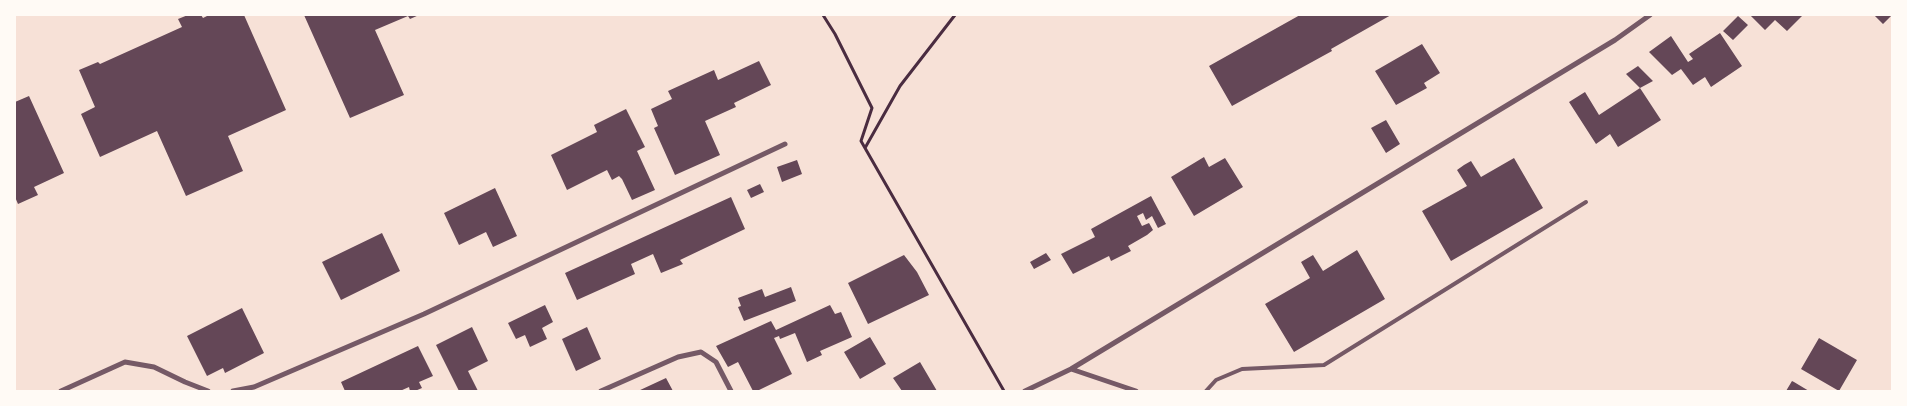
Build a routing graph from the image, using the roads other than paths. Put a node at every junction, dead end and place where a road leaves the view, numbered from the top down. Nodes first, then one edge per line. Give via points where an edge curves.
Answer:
1 (1650, 15) edge
2 (785, 144) dead end
3 (1586, 202) dead end
4 (1071, 369) junction
5 (61, 391) edge
6 (208, 391) edge
7 (233, 391) edge
8 (601, 391) edge
9 (731, 391) edge
10 (1025, 391) edge
11 (1136, 391) edge
12 (1206, 391) edge

1 - 4 street via 1615,40
2 - 7 street via 424,314 254,387
3 - 12 lane via 1324,365 1242,369 1216,380
4 - 10 street
4 - 11 street
5 - 6 street via 124,362 154,367
8 - 9 street via 678,357 701,352 716,362

